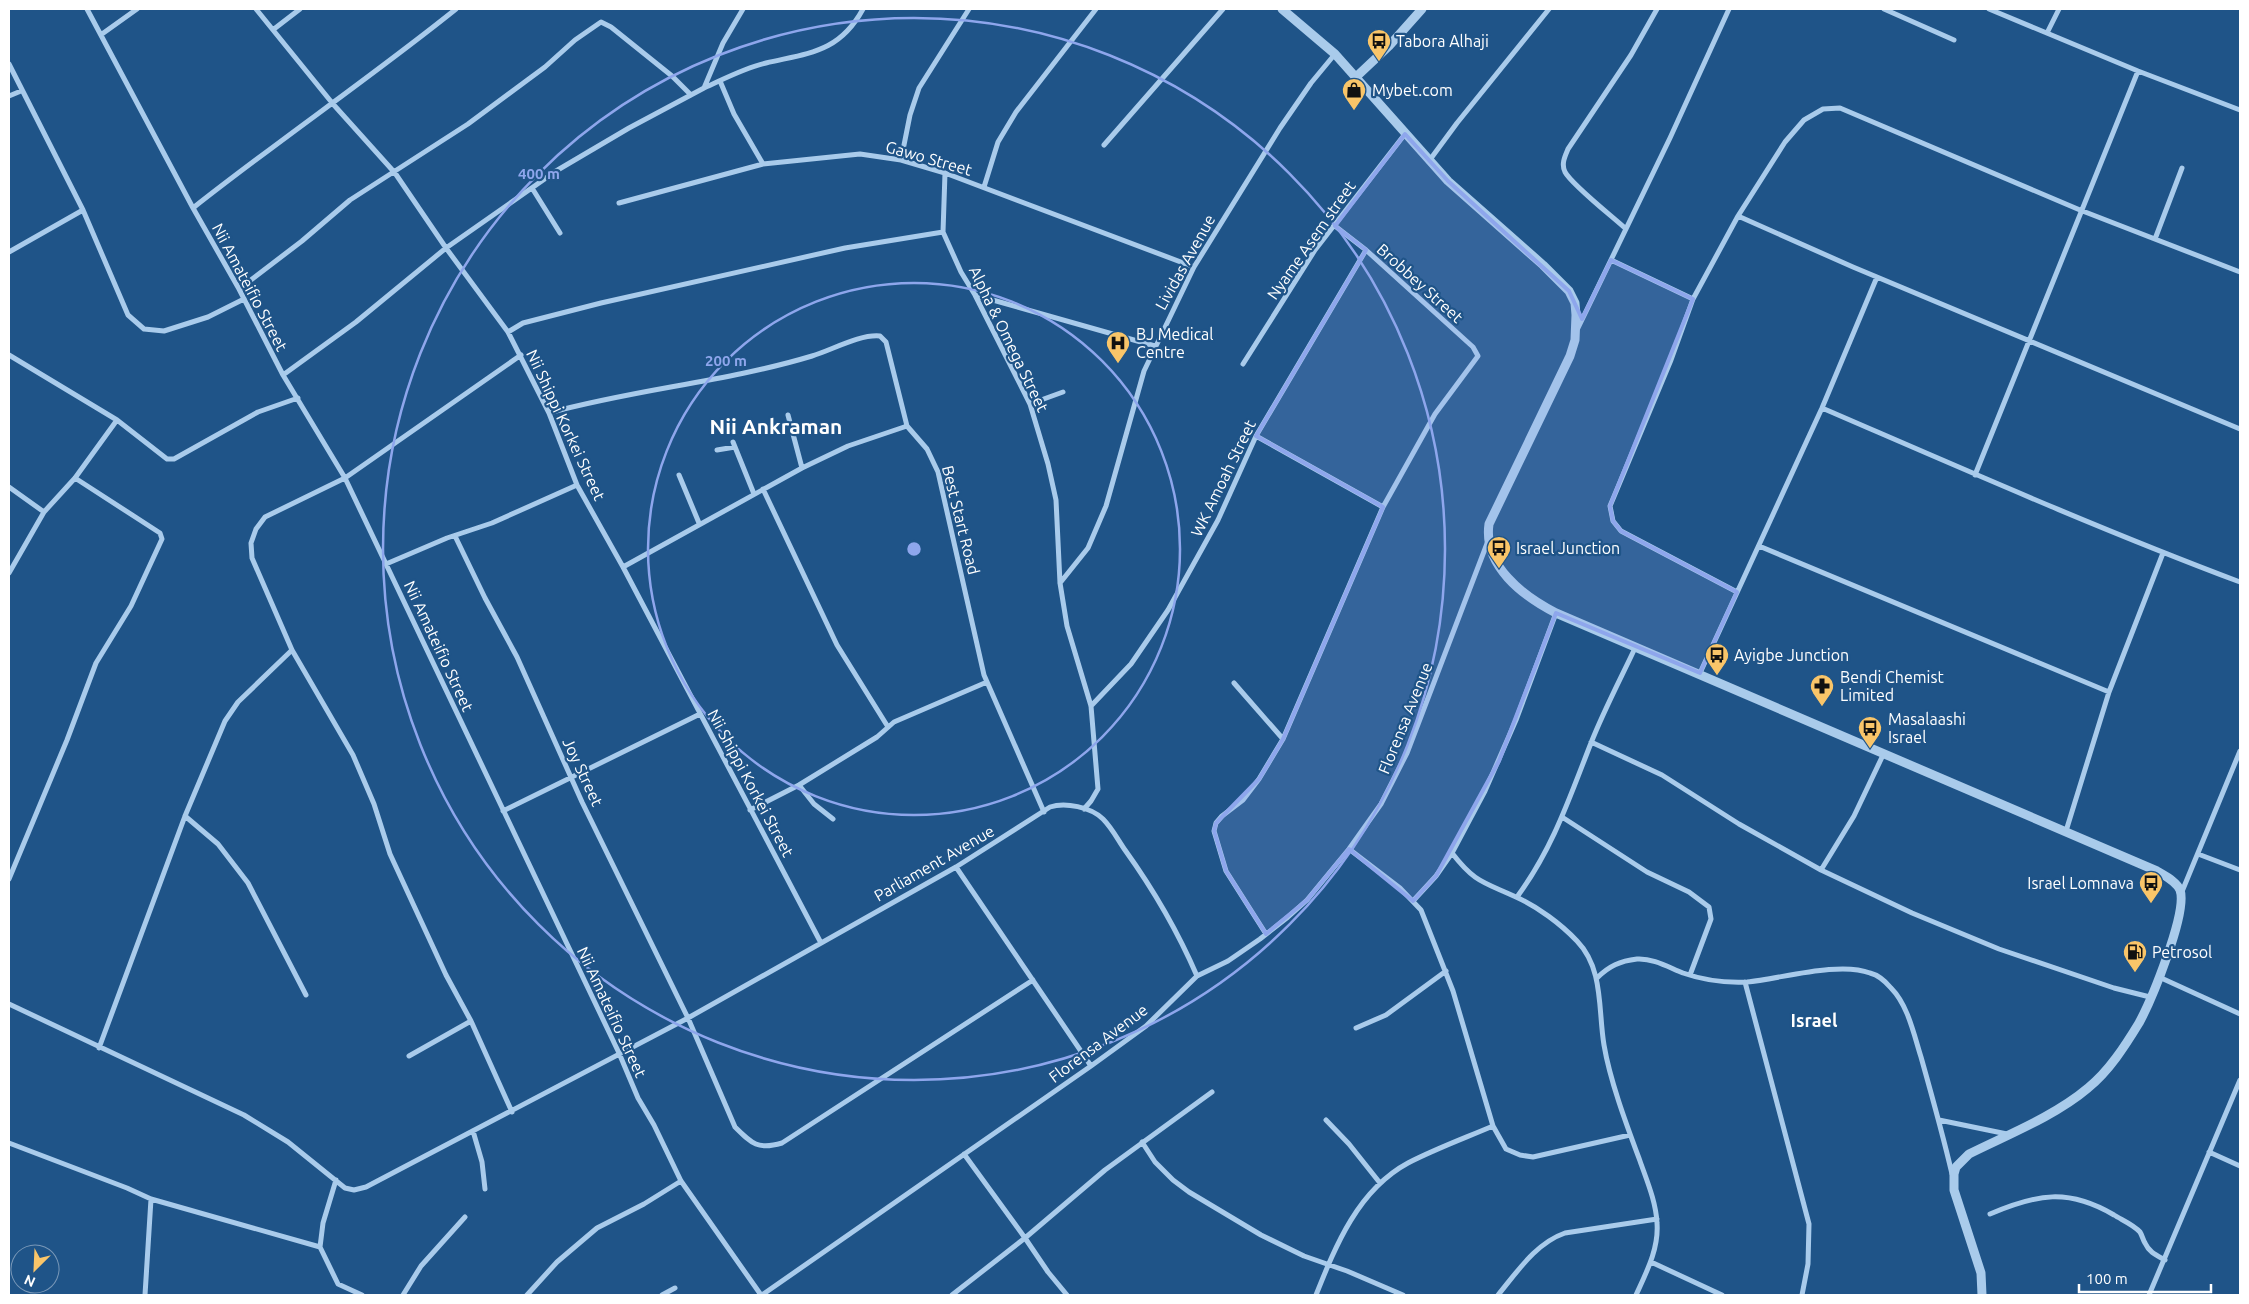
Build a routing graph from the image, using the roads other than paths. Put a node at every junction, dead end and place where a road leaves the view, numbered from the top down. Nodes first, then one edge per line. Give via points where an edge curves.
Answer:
1 (87, 9) edge
2 (137, 9) edge
3 (256, 9) edge
4 (300, 9) edge
5 (456, 9) edge
6 (743, 9) edge
7 (862, 9) edge
8 (968, 9) edge
9 (1096, 9) edge
10 (1223, 9) edge
11 (1282, 9) edge
12 (1422, 9) edge
13 (1549, 9) edge
14 (1657, 9) edge
15 (1729, 9) edge
16 (1884, 9) edge
17 (1990, 9) edge
18 (2060, 9) edge
19 (274, 29) junction
20 (2048, 33) junction
21 (102, 34) junction
22 (1954, 40) dead end
23 (1335, 54) junction
24 (9, 64) edge
25 (2138, 71) junction
26 (1356, 77) junction
27 (720, 81) junction
28 (704, 88) junction
29 (21, 90) junction
30 (9, 96) edge
31 (691, 96) junction
32 (333, 104) junction
33 (2240, 110) edge
34 (1405, 134) junction
35 (1104, 145) dead end
36 (901, 160) junction
37 (1429, 161) junction
38 (763, 164) junction
39 (2182, 168) dead end
40 (395, 173) junction
41 (945, 173) junction
42 (984, 187) junction
43 (532, 188) junction
44 (619, 203) dead end
45 (193, 208) junction
46 (83, 210) junction
47 (2080, 210) junction
48 (1738, 216) junction
49 (1336, 226) junction
50 (1626, 229) junction
51 (943, 232) junction
52 (560, 233) dead end
53 (2155, 239) junction
54 (446, 248) junction
55 (1366, 250) junction
56 (9, 252) edge
57 (1611, 260) junction
58 (1194, 267) junction
59 (2240, 272) edge
60 (1877, 277) junction
61 (239, 289) junction
62 (975, 295) junction
63 (244, 299) junction
64 (1693, 299) junction
65 (1576, 330) junction
66 (508, 332) junction
67 (2029, 342) junction
68 (1155, 346) junction
69 (9, 355) edge
70 (520, 355) junction
71 (1243, 364) dead end
72 (283, 375) junction
73 (1063, 392) dead end
74 (298, 398) junction
75 (1030, 404) junction
76 (1822, 408) junction
77 (549, 413) junction
78 (788, 415) dead end
79 (117, 420) junction
80 (907, 426) junction
81 (2240, 429) edge
82 (1256, 436) junction
83 (717, 450) dead end
84 (802, 468) junction
85 (679, 475) dead end
86 (1975, 475) junction
87 (75, 478) junction
88 (345, 478) junction
89 (576, 485) junction
90 (9, 487) edge
91 (762, 490) junction
92 (754, 494) junction
93 (1383, 507) junction
94 (44, 512) junction
95 (699, 523) junction
96 (455, 536) junction
97 (1488, 541) junction
98 (1759, 546) junction
99 (2163, 553) junction
100 (386, 564) junction
101 (623, 567) junction
102 (9, 573) edge
103 (2240, 582) edge
104 (1060, 583) junction
105 (1737, 592) junction
106 (1556, 612) junction
107 (1636, 646) junction
108 (292, 650) junction
109 (1700, 673) junction
110 (987, 682) junction
111 (1234, 683) dead end
112 (2109, 692) junction
113 (1091, 706) junction
114 (700, 714) junction
115 (888, 727) junction
116 (1283, 739) junction
117 (1592, 742) junction
118 (2240, 751) edge
119 (1884, 752) junction
120 (571, 778) junction
121 (799, 785) junction
122 (1084, 809) junction
123 (750, 810) junction
124 (504, 811) junction
125 (1044, 812) junction
126 (185, 816) junction
127 (1562, 817) junction
128 (833, 819) dead end
129 (2066, 831) junction
130 (1349, 849) junction
131 (1452, 853) junction
132 (2198, 854) junction
133 (9, 859) edge
134 (16, 862) junction
135 (956, 867) junction
136 (1821, 870) junction
137 (2240, 870) edge
138 (9, 879) edge
139 (2181, 895) junction
140 (1517, 897) junction
141 (1413, 901) junction
142 (1266, 934) junction
143 (821, 943) junction
144 (1446, 971) junction
145 (1690, 975) junction
146 (1197, 976) junction
147 (2159, 977) junction
148 (1597, 978) junction
149 (1033, 980) junction
150 (1745, 982) junction
151 (306, 994) dead end
152 (2150, 997) junction
153 (9, 1004) edge
154 (2240, 1014) edge
155 (688, 1018) junction
156 (471, 1022) junction
157 (1356, 1028) dead end
158 (99, 1048) junction
159 (619, 1053) junction
160 (408, 1056) dead end
161 (1091, 1066) junction
162 (2240, 1080) edge
163 (1212, 1092) dead end
164 (512, 1112) junction
165 (1326, 1120) dead end
166 (1939, 1120) junction
167 (1493, 1126) junction
168 (473, 1131) junction
169 (2008, 1134) junction
170 (1630, 1135) junction
171 (1142, 1142) junction
172 (9, 1143) edge
173 (2210, 1152) junction
174 (964, 1154) junction
175 (2240, 1166) edge
176 (336, 1180) junction
177 (681, 1181) junction
178 (1953, 1181) junction
179 (1380, 1183) junction
180 (484, 1189) dead end
181 (151, 1199) junction
182 (1990, 1214) dead end
183 (464, 1217) dead end
184 (1657, 1219) junction
185 (1025, 1238) junction
186 (320, 1247) junction
187 (2165, 1260) junction
188 (1651, 1262) junction
189 (1328, 1266) junction
190 (675, 1288) dead end
191 (145, 1295) edge
192 (362, 1295) edge
193 (403, 1295) edge
194 (528, 1295) edge
195 (662, 1295) edge
196 (762, 1295) edge
197 (952, 1295) edge
198 (1067, 1295) edge
199 (1316, 1295) edge
200 (1403, 1295) edge
201 (1498, 1295) edge
202 (1636, 1295) edge
203 (1722, 1295) edge
204 (1802, 1295) edge
205 (1982, 1295) edge
206 (2149, 1295) edge

1 - 21 street, Nii Amateifio Street
2 - 21 street
3 - 19 street, Nii Shippi Korkei Street
4 - 19 street
5 - 32 street
6 - 28 street via 723,43
7 - 27 street via 844,36 822,48 806,55 765,63
8 - 36 street via 919,88
9 - 42 street via 1016,112 998,142
10 - 35 street
11 - 23 street
12 - 26 street
13 - 37 street
14 - 50 street via 1631,56 1563,161 1565,172 1574,183
15 - 50 street
16 - 22 street
17 - 20 street
18 - 20 street
19 - 32 street, Nii Shippi Korkei Street
20 - 25 street
21 - 45 street, Nii Amateifio Street
23 - 26 street
23 - 58 street, Lividas Avenue via 1280,128
24 - 29 street
25 - 33 street
25 - 47 street
26 - 34 street
27 - 28 street
27 - 38 street via 731,108
28 - 31 street
29 - 30 street
29 - 46 street
31 - 40 street via 672,76 602,22 506,97
31 - 43 street via 596,147
32 - 40 street, Nii Shippi Korkei Street
32 - 45 street via 291,132
34 - 37 street
34 - 49 street, Nyame Asem street
36 - 38 street, Gawo Street via 860,154
36 - 41 street, Gawo Street
37 - 65 street via 1559,280 1575,303
38 - 44 street, Gawo Street
39 - 53 street
40 - 54 street, Nii Shippi Korkei Street
40 - 61 street via 350,200
41 - 42 street, Gawo Street
41 - 51 street, Alpha & Omega Street
42 - 58 street, Gawo Street
43 - 52 street
43 - 54 street
45 - 61 street, Nii Amateifio Street
46 - 56 street
46 - 63 street via 128,315 144,329 164,331 208,317
47 - 48 street via 1840,108 1823,109 1804,120 1785,142
47 - 53 street
47 - 67 street
48 - 60 street
48 - 64 street
49 - 55 street, Brobbey Street
49 - 71 street, Nyame Asem street via 1297,277
50 - 57 street
51 - 62 street, Alpha & Omega Street
51 - 66 street via 845,248 601,303 523,323
53 - 59 street
54 - 66 street, Nii Shippi Korkei Street
54 - 72 street via 356,322
55 - 82 street, WK Amoah Street
55 - 93 street, Brobbey Street via 1473,347 1478,356 1435,414
57 - 64 street
57 - 65 street
58 - 68 street, Lividas Avenue
60 - 67 street
60 - 76 street
61 - 63 street, Nii Amateifio Street
62 - 68 street
62 - 75 street, Alpha & Omega Street
63 - 72 street, Nii Amateifio Street
64 - 105 street via 1610,506 1613,521 1622,531
65 - 97 street via 1570,356 1489,524
66 - 70 street, Nii Shippi Korkei Street
67 - 81 street
67 - 86 street
68 - 104 street, Lividas Avenue via 1144,371 1106,506 1088,548
69 - 79 street
70 - 77 street, Nii Shippi Korkei Street
70 - 88 street
72 - 74 street, Nii Amateifio Street
73 - 75 street
74 - 79 street via 258,412 174,459 161,455
74 - 88 street, Nii Amateifio Street
75 - 104 street, Alpha & Omega Street via 1056,500
76 - 86 street
76 - 98 street
77 - 80 street, Best Start Road via 776,367 870,335 880,336 886,342
77 - 89 street, Nii Shippi Korkei Street
78 - 84 street
79 - 87 street
80 - 84 street via 848,446
80 - 110 street, Best Start Road via 927,449 938,472
82 - 93 street
82 - 113 street, WK Amoah Street via 1218,520 1168,610 1131,664
83 - 92 street via 734,444
84 - 91 street
85 - 95 street
86 - 99 street
87 - 94 street
87 - 134 street via 142,520 160,533 162,539 131,606 96,663
88 - 100 street, Nii Amateifio Street
88 - 108 street via 265,516 251,543 252,558
89 - 96 street
89 - 101 street, Nii Shippi Korkei Street
90 - 94 street
91 - 92 street
91 - 115 street via 837,645
92 - 95 street
93 - 116 street
94 - 102 street
95 - 101 street
96 - 100 street
96 - 120 street, Joy Street via 517,657
97 - 106 street via 1496,561 1510,579 1528,596
97 - 130 street, Florensa Avenue via 1407,753 1380,804
98 - 105 street
98 - 112 street
99 - 103 street
99 - 112 street
100 - 124 street, Nii Amateifio Street
101 - 114 street, Nii Shippi Korkei Street
104 - 113 street, Alpha & Omega Street via 1067,626
105 - 109 street
106 - 107 street
106 - 131 street via 1499,761
107 - 109 street
107 - 117 street
108 - 126 street via 238,702 226,721
108 - 156 street via 353,755 374,804 390,854
109 - 119 street
110 - 115 street
110 - 125 street, Best Start Road
111 - 116 street
112 - 129 street
113 - 122 street, Alpha & Omega Street via 1098,789
114 - 120 street
114 - 123 street, Nii Shippi Korkei Street
115 - 121 street
116 - 142 street via 1259,779 1243,800 1222,816 1214,831 1226,871
117 - 127 street
117 - 136 street via 1662,775 1739,824
118 - 132 street
119 - 129 street
119 - 136 street via 1854,816
120 - 124 street
120 - 155 street, Joy Street
121 - 123 street
121 - 128 street via 814,804
122 - 125 street, Parliament Avenue via 1059,804
122 - 146 street, Parliament Avenue via 1102,818 1135,864 1184,946
123 - 143 street, Nii Shippi Korkei Street
124 - 159 street, Nii Amateifio Street
125 - 135 street, Parliament Avenue
126 - 151 street via 218,844 248,883
126 - 158 street
127 - 140 street via 1533,876
127 - 145 street via 1647,872 1689,892 1709,907 1711,919
129 - 139 street via 2157,871 2172,880
130 - 141 street
130 - 142 street, Florensa Avenue via 1306,900
131 - 140 street via 1465,870 1485,884
131 - 141 street
132 - 137 street
132 - 139 street
133 - 134 street
134 - 138 street
135 - 143 street, Parliament Avenue
135 - 149 street
136 - 152 street via 1999,950
139 - 147 street via 2179,919
140 - 148 street via 1560,925 1578,942
141 - 144 street via 1427,922
142 - 146 street, Florensa Avenue via 1228,961
143 - 155 street, Parliament Avenue
144 - 157 street via 1386,1015
144 - 167 street
145 - 148 street via 1651,960 1638,959 1616,963
145 - 150 street
146 - 161 street, Florensa Avenue via 1146,1026
147 - 152 street
147 - 154 street
148 - 170 street via 1604,1047
149 - 155 street, Joy Street via 782,1143 768,1147 756,1146 736,1127
149 - 161 street
150 - 166 street via 1839,969 1857,969 1882,980 1893,990 1911,1025
150 - 204 street via 1809,1224 1808,1264
152 - 169 street via 2140,1021 2106,1072 2069,1103
153 - 158 street, Parliament Avenue
155 - 159 street, Parliament Avenue
156 - 160 street
156 - 164 street
158 - 176 street, Parliament Avenue via 244,1115 288,1142
159 - 164 street, Parliament Avenue
159 - 177 street, Nii Amateifio Street via 638,1098
161 - 174 street, Florensa Avenue
162 - 173 street
163 - 171 street
164 - 168 street, Parliament Avenue
165 - 179 street
166 - 169 street
166 - 178 street
167 - 170 street via 1506,1149 1525,1157
167 - 179 street via 1408,1163
168 - 176 street, Parliament Avenue via 366,1187 345,1188
168 - 180 street via 482,1162
169 - 178 street via 1960,1161
170 - 184 street
171 - 185 street
171 - 189 street via 1155,1162 1189,1192 1261,1235
172 - 181 street
173 - 175 street
173 - 187 street
174 - 185 street
174 - 196 street, Florensa Avenue
176 - 186 street via 323,1223
177 - 194 street via 597,1228 557,1262
177 - 196 street, Nii Amateifio Street
178 - 205 street via 1981,1273
179 - 189 street via 1353,1216
181 - 186 street
181 - 191 street
182 - 187 street via 2017,1202 2068,1196 2089,1202 2127,1223 2140,1232 2152,1254
183 - 193 street via 422,1266
184 - 188 street
184 - 201 street via 1565,1233 1552,1238
185 - 197 street
185 - 198 street
186 - 192 street via 338,1284
187 - 206 street
188 - 202 street
188 - 203 street
189 - 199 street
189 - 200 street
190 - 195 street

